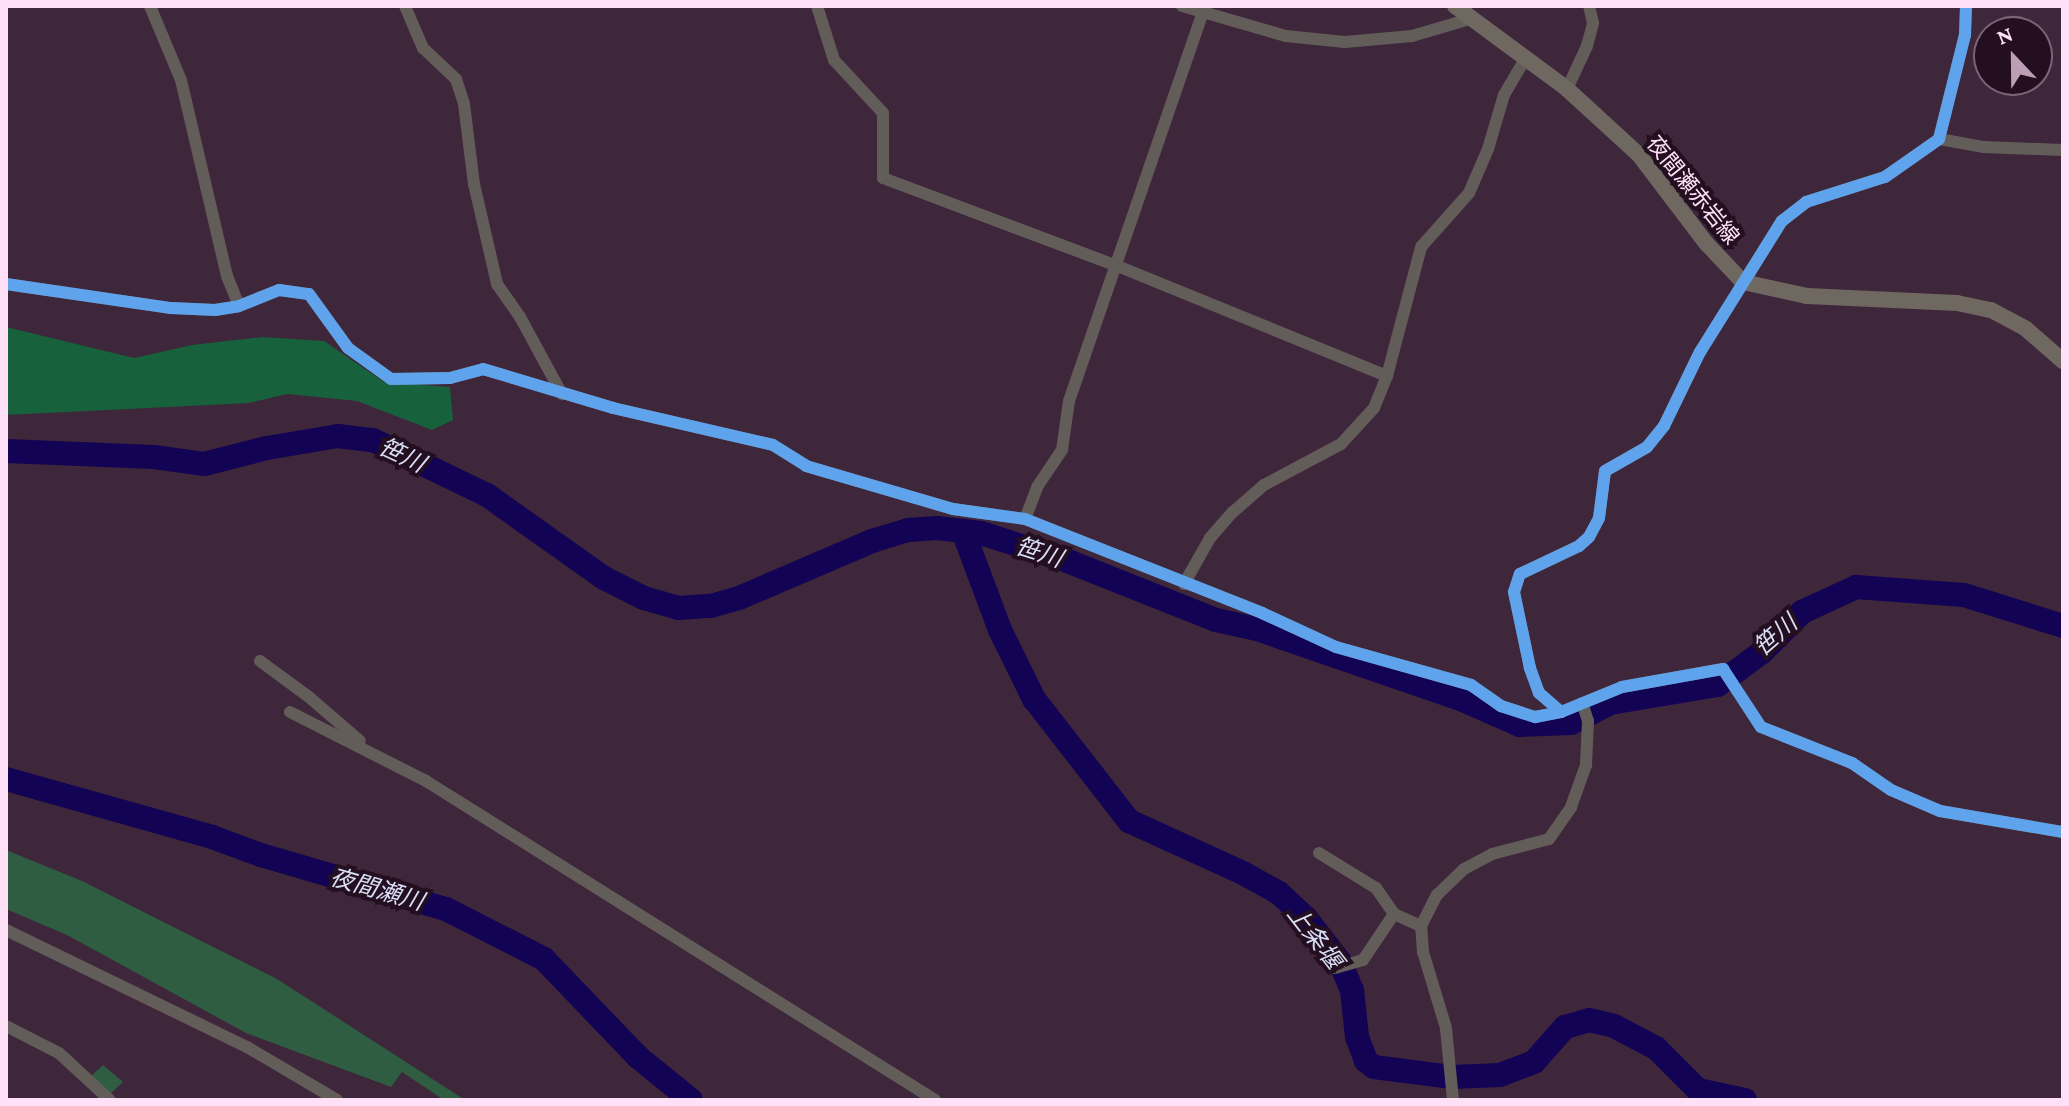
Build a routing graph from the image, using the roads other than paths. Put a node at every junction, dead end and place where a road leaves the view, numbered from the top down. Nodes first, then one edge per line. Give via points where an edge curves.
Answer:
1 (150, 6) edge
2 (405, 6) edge
3 (817, 6) edge
4 (1182, 6) edge
5 (1455, 6) edge
6 (1589, 6) edge
7 (1966, 6) edge
8 (1203, 10) edge
9 (1473, 18) junction
10 (1525, 59) junction
11 (1567, 89) junction
12 (1939, 139) junction
13 (2063, 150) edge
14 (1115, 265) junction
15 (1743, 282) junction
16 (6, 284) edge
17 (239, 306) junction
18 (2063, 361) edge
19 (1387, 376) junction
20 (562, 394) junction
21 (1025, 519) junction
22 (1184, 584) junction
23 (260, 661) dead end
24 (1583, 705) junction
25 (290, 712) dead end
26 (1561, 712) junction
27 (371, 752) junction
28 (2063, 832) edge
29 (1319, 853) dead end
30 (1394, 914) junction
31 (1421, 926) junction
32 (6, 930) edge
33 (1335, 968) dead end
34 (6, 1026) edge
35 (1453, 1097) edge
36 (110, 1100) edge
37 (337, 1100) edge
38 (935, 1100) edge

1 - 17 street via 181,80 227,276
2 - 20 street via 423,48 456,79 497,284
3 - 14 street via 834,60 883,113 883,178
4 - 8 street
5 - 9 main road, 夜間瀬赤岩線
6 - 11 street via 1593,23 1587,46
7 - 12 street via 1965,35
8 - 9 street via 1286,36 1345,42 1412,36
8 - 14 street
9 - 10 main road, 夜間瀬赤岩線
10 - 11 main road, 夜間瀬赤岩線
10 - 19 street via 1504,95 1469,193 1421,247
11 - 15 main road, 夜間瀬赤岩線 via 1639,155
12 - 13 street
12 - 15 street via 1885,177 1806,202 1782,221
14 - 19 street
14 - 21 street via 1069,401 1062,450 1037,487
15 - 18 main road via 1807,296 1957,303 1991,310 2026,329
15 - 26 street via 1700,352 1664,426 1647,447 1605,471 1599,518 1589,537 1520,574 1514,592 1530,668 1539,693
16 - 17 street via 171,308
17 - 20 street via 279,290 309,294 348,348 391,379 450,378 483,369
19 - 22 street via 1374,408 1357,430 1264,485 1233,512 1210,538
20 - 21 street via 773,445 806,466 953,509
21 - 22 street
22 - 26 street via 1336,647 1471,685 1512,710 1535,717
23 - 27 street
24 - 26 street
24 - 28 street via 1622,687 1728,676 1761,727 1852,763 1891,790 1940,811
24 - 31 street via 1588,721 1586,765 1571,807 1549,839 1492,854 1464,869 1437,895
25 - 27 street
27 - 38 street via 426,781
29 - 30 street via 1376,888
30 - 31 street
30 - 33 street via 1363,960
31 - 35 street via 1423,952 1446,1028
32 - 37 street via 247,1047
34 - 36 street via 59,1053

